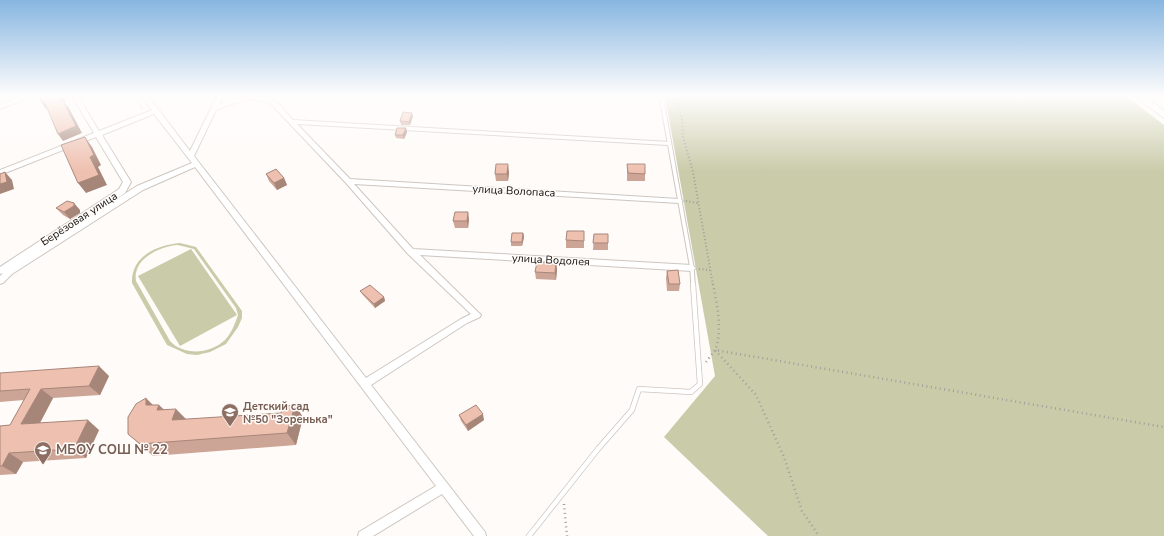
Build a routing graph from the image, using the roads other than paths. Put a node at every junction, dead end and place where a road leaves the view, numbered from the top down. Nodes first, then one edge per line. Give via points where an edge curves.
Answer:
1 (91, 121) edge
2 (131, 121) edge
3 (163, 121) edge
4 (208, 121) edge
5 (665, 121) edge
6 (291, 122) joint
7 (99, 134) junction
8 (668, 143) junction
9 (190, 157) junction
10 (196, 164) junction
11 (0, 173) edge
12 (348, 181) junction
13 (679, 201) junction
14 (411, 252) junction
15 (692, 268) junction
16 (0, 271) edge
17 (0, 281) edge
18 (364, 384) junction
19 (444, 487) junction
20 (363, 536) edge
21 (480, 536) edge
22 (529, 536) edge

1 - 7 street, Берёзовая улица
2 - 7 street
3 - 9 street
4 - 9 street
5 - 8 lane
6 - 8 street
6 - 12 street
7 - 11 street
7 - 16 street, Берёзовая улица via 127,182 122,191
8 - 13 lane
9 - 10 street
10 - 17 street via 140,188 9,272
10 - 18 street
12 - 13 street, улица Волопаса
12 - 14 street
13 - 15 lane
14 - 15 street, улица Водолея
14 - 18 street via 477,315
15 - 22 lane via 700,384 691,392 639,389 632,410
18 - 19 street
19 - 20 street
19 - 21 street

